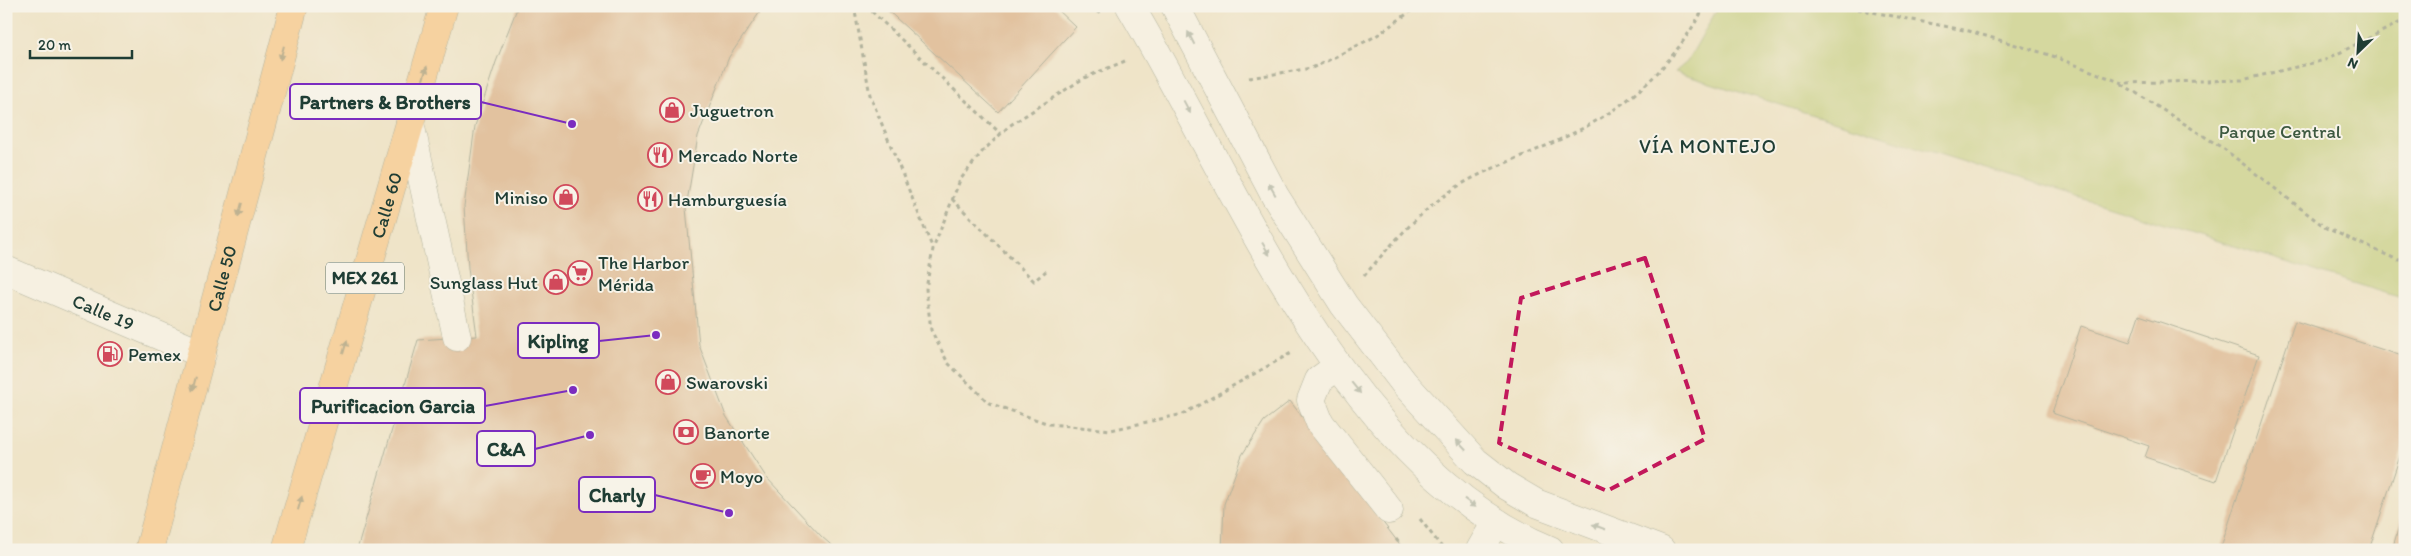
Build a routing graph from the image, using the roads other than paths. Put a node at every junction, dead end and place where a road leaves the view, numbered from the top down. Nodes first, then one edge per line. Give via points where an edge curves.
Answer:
1 (294, 6) edge
2 (444, 6) edge
3 (1130, 6) edge
4 (1175, 6) edge
5 (410, 123) junction
6 (6, 270) edge
7 (457, 337) dead end
8 (202, 354) junction
9 (1338, 366) junction
10 (1389, 510) dead end
11 (1496, 522) junction
12 (148, 550) edge
13 (286, 550) edge
14 (1480, 550) edge
15 (1550, 550) edge
16 (1661, 550) edge

1 -> 8 main road, Calle 50
5 -> 2 main road, Calle 60 / MEX 261
3 -> 9 street via 1238,202 1306,343
16 -> 4 street via 1536,503 1507,486 1475,461 1404,383 1344,304 1275,196
5 - 7 street
13 -> 5 main road, Calle 60 / MEX 261
6 - 8 street, Calle 19
8 -> 12 main road, Calle 50
9 - 10 street via 1319,380 1311,400 1320,423
9 -> 11 street via 1393,434 1446,485
11 - 14 street
11 - 15 street

